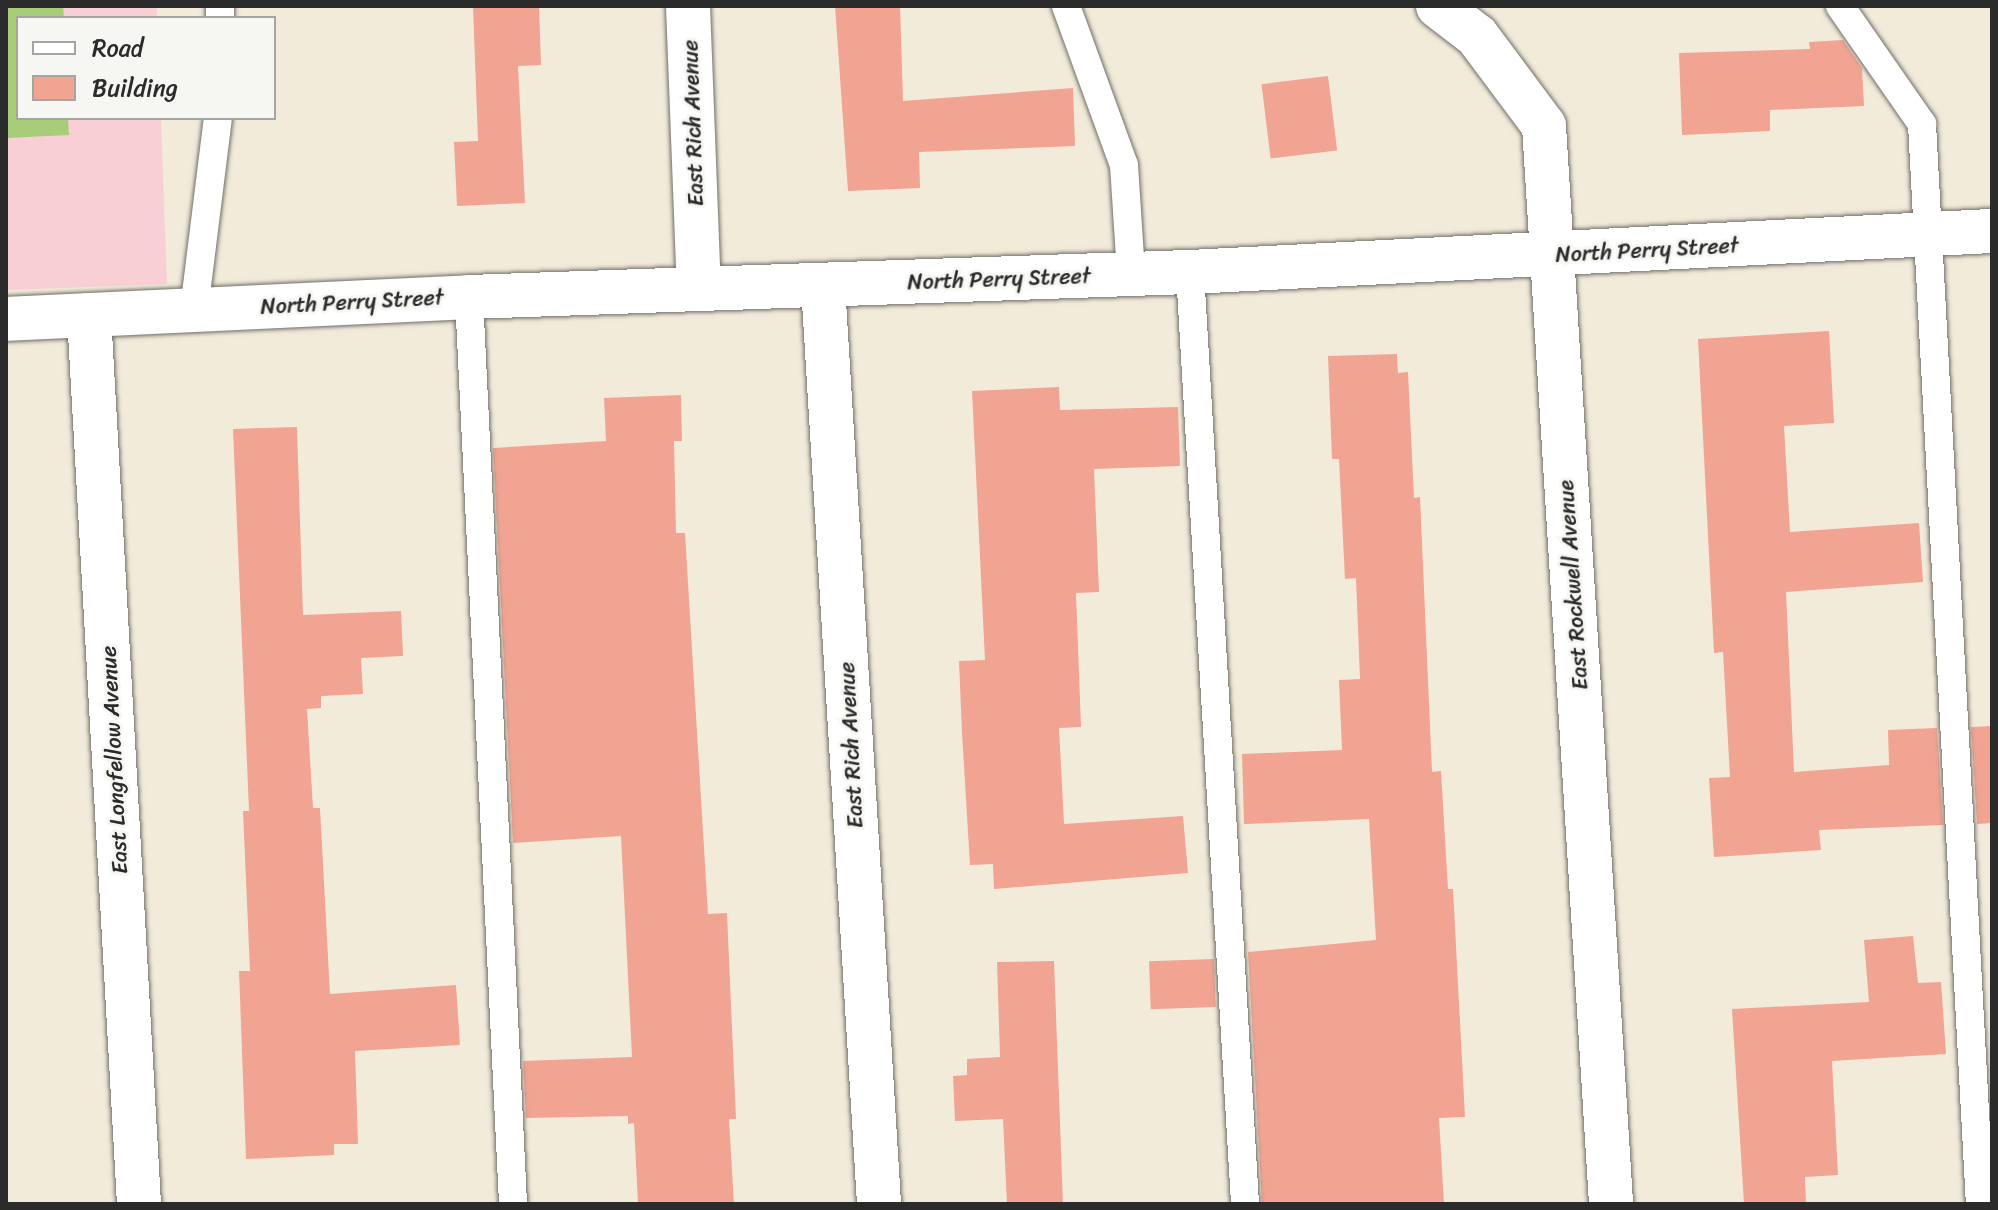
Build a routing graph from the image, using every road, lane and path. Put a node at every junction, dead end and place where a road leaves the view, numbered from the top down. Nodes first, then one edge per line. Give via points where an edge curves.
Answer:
1 (688, 6) edge
2 (1066, 6) edge
3 (1438, 6) edge
4 (1840, 6) edge
5 (218, 120) edge
6 (1992, 231) edge
7 (1926, 234) junction
8 (1553, 256) junction
9 (1190, 272) junction
10 (1131, 274) junction
11 (823, 285) junction
12 (699, 288) junction
13 (469, 297) junction
14 (194, 310) junction
15 (89, 315) junction
16 (6, 319) edge
17 (139, 1204) edge
18 (513, 1204) edge
19 (879, 1204) edge
20 (1245, 1204) edge
21 (1611, 1204) edge
22 (1980, 1204) edge

1 - 12 street, East Rich Avenue
2 - 10 lane via 1124,165
3 - 8 street, East Rockwell Avenue via 1477,36 1544,126
4 - 7 lane via 1922,124
5 - 14 lane
6 - 7 street, North Perry Street
7 - 8 street, North Perry Street
7 - 22 lane
8 - 9 street, North Perry Street
8 - 21 street, East Rockwell Avenue
9 - 10 street, North Perry Street
9 - 20 lane
10 - 11 street, North Perry Street
11 - 12 street, North Perry Street
11 - 19 street, East Rich Avenue
12 - 13 street, North Perry Street
13 - 14 street, North Perry Street
13 - 18 lane
14 - 15 street, North Perry Street
15 - 16 street, North Perry Street
15 - 17 street, East Longfellow Avenue

